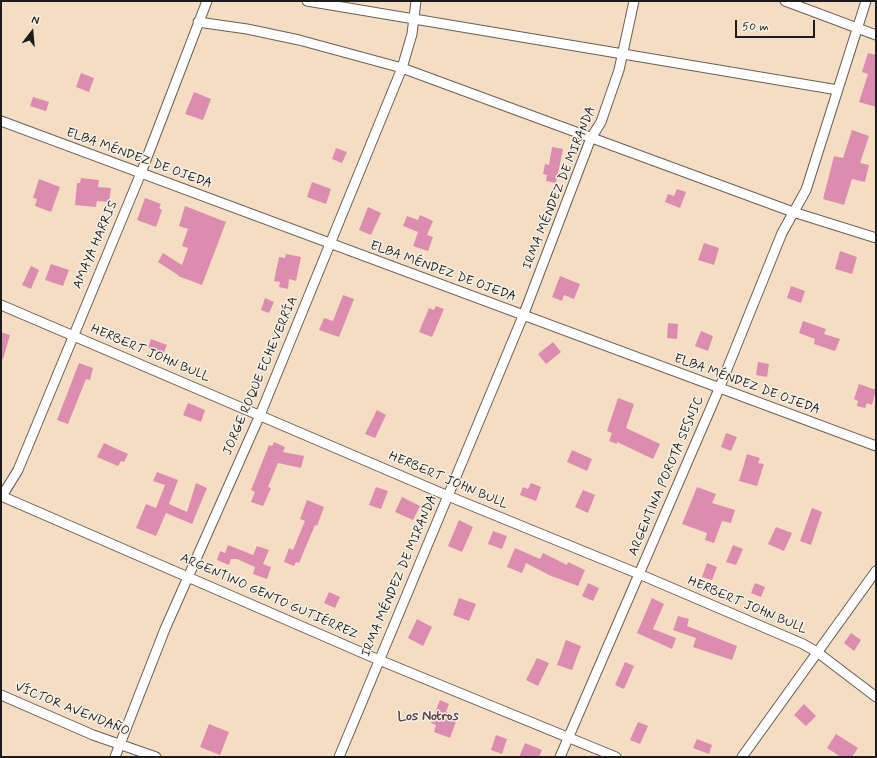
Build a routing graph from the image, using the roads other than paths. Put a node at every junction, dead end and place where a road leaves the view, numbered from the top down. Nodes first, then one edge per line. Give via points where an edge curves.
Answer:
1 (207, 1) edge
2 (307, 1) edge
3 (416, 1) edge
4 (634, 1) edge
5 (785, 1) edge
6 (866, 1) edge
7 (414, 20) junction
8 (198, 22) junction
9 (857, 30) junction
10 (876, 35) edge
11 (623, 54) junction
12 (402, 68) junction
13 (838, 90) junction
14 (1, 121) edge
15 (591, 138) junction
16 (140, 173) junction
17 (794, 212) junction
18 (876, 238) edge
19 (330, 244) junction
20 (1, 305) edge
21 (523, 316) junction
22 (72, 335) junction
23 (719, 389) junction
24 (260, 415) junction
25 (876, 446) edge
26 (2, 496) edge
27 (448, 496) junction
28 (876, 571) edge
29 (639, 574) junction
30 (189, 577) junction
31 (817, 652) junction
32 (379, 660) junction
33 (1, 695) edge
34 (876, 696) edge
35 (568, 738) junction
36 (121, 745) junction
37 (115, 757) edge
38 (156, 757) edge
39 (339, 757) edge
40 (560, 757) edge
41 (616, 757) edge
42 (742, 757) edge

1 - 8 street, AMAYA HARRIS
2 - 7 street
3 - 7 street, JORGE ROQUE ECHEVERRÍA
4 - 11 street, IRMA MÉNDEZ DE MIRANDA
5 - 9 street
6 - 9 street, ARGENTINA POROTA SESNIC
7 - 11 street
7 - 12 street, JORGE ROQUE ECHEVERRÍA
8 - 12 street via 299,40
8 - 16 street, AMAYA HARRIS
9 - 10 street
9 - 13 street, ARGENTINA POROTA SESNIC
11 - 13 street
11 - 15 street, IRMA MÉNDEZ DE MIRANDA via 601,122
12 - 15 street
12 - 19 street, JORGE ROQUE ECHEVERRÍA
13 - 17 street, ARGENTINA POROTA SESNIC via 806,190
14 - 16 street, ELBA MÉNDEZ DE OJEDA
15 - 17 street
15 - 21 street, IRMA MÉNDEZ DE MIRANDA
16 - 19 street, ELBA MÉNDEZ DE OJEDA
16 - 22 street, AMAYA HARRIS
17 - 18 street
17 - 23 street, ARGENTINA POROTA SESNIC via 782,233
19 - 21 street, ELBA MÉNDEZ DE OJEDA
19 - 24 street, JORGE ROQUE ECHEVERRÍA
20 - 22 street, HERBERT JOHN BULL
21 - 23 street, ELBA MÉNDEZ DE OJEDA
21 - 27 street, IRMA MÉNDEZ DE MIRANDA
22 - 24 street, HERBERT JOHN BULL
22 - 26 street, AMAYA HARRIS via 18,470
23 - 25 street, ELBA MÉNDEZ DE OJEDA
23 - 29 street, ARGENTINA POROTA SESNIC
24 - 27 street, HERBERT JOHN BULL
24 - 30 street, JORGE ROQUE ECHEVERRÍA
26 - 30 street, ARGENTINO GENTO GUTIÉRREZ
27 - 29 street, HERBERT JOHN BULL
27 - 32 street, IRMA MÉNDEZ DE MIRANDA
28 - 31 street
29 - 31 street, HERBERT JOHN BULL
29 - 35 street, ARGENTINA POROTA SESNIC
30 - 32 street, ARGENTINO GENTO GUTIÉRREZ
30 - 36 street, JORGE ROQUE ECHEVERRÍA via 165,629
31 - 34 street, HERBERT JOHN BULL
31 - 42 street
32 - 35 street, ARGENTINO GENTO GUTIÉRREZ
32 - 39 street, IRMA MÉNDEZ DE MIRANDA
33 - 36 street, VÍCTOR AVENDAÑO
35 - 40 street, ARGENTINA POROTA SESNIC
35 - 41 street, ARGENTINO GENTO GUTIÉRREZ
36 - 37 street, JORGE ROQUE ECHEVERRÍA
36 - 38 street, VÍCTOR AVENDAÑO

